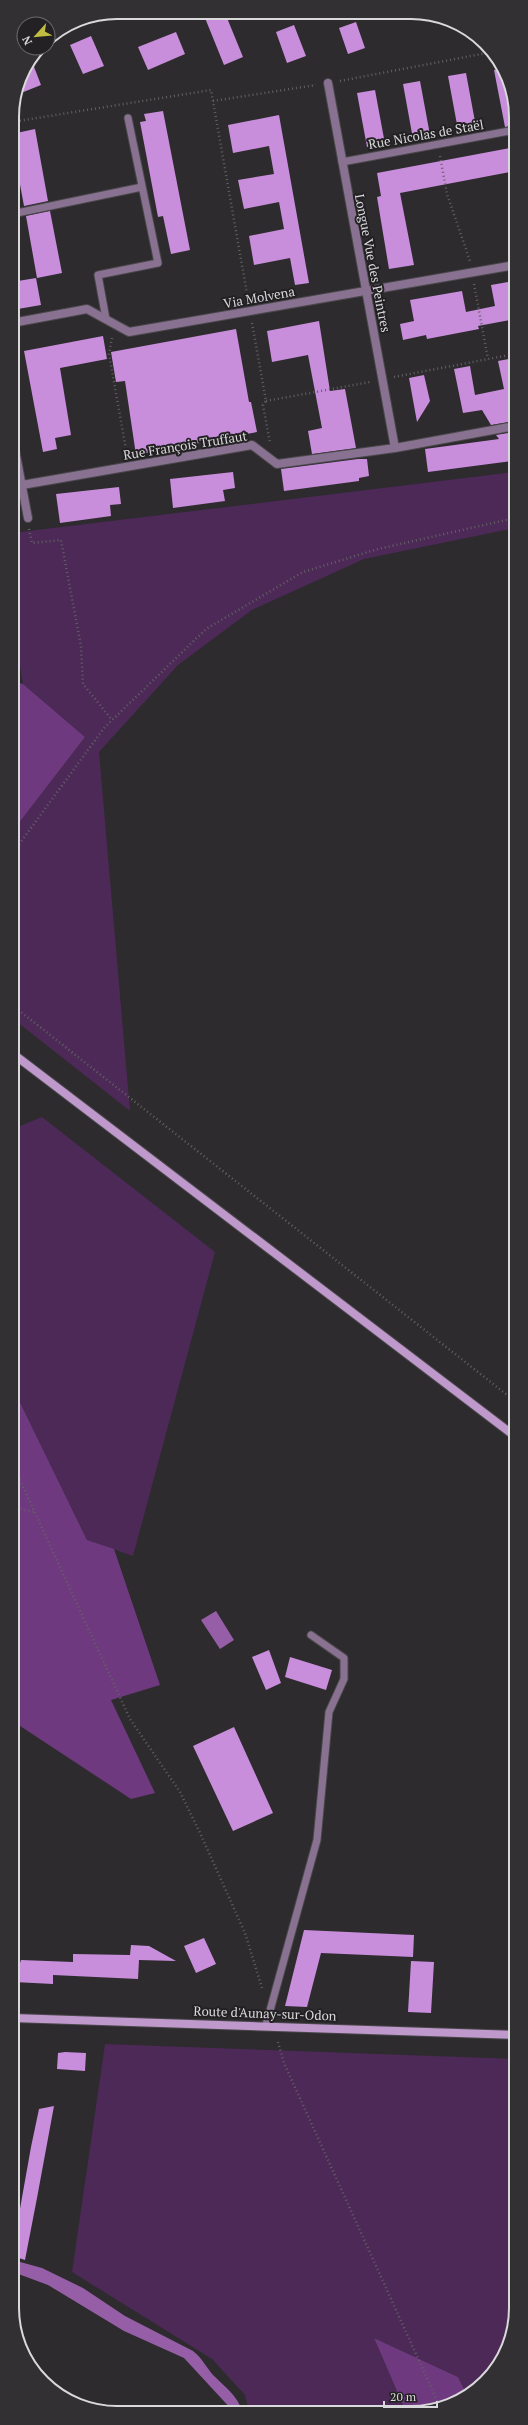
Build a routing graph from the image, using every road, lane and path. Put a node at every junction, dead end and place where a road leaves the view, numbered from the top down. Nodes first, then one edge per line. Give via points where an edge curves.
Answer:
1 (486, 53) edge
2 (328, 83) junction
3 (213, 101) junction
4 (128, 118) dead end
5 (19, 121) edge
6 (509, 132) edge
7 (438, 144) junction
8 (342, 162) junction
9 (142, 187) junction
10 (19, 213) edge
11 (509, 266) edge
12 (472, 273) junction
13 (366, 291) junction
14 (250, 311) junction
15 (106, 319) junction
16 (19, 322) edge
17 (109, 354) dead end
18 (488, 359) dead end
19 (509, 427) edge
20 (395, 448) junction
21 (277, 464) junction
22 (129, 466) junction
23 (19, 470) edge
24 (22, 485) junction
25 (28, 518) joint
26 (509, 519) edge
27 (112, 720) junction
28 (19, 844) edge
29 (19, 1011) edge
30 (19, 1058) edge
31 (509, 1396) edge
32 (509, 1432) edge
33 (19, 1478) edge
34 (19, 1508) edge
35 (34, 1512) junction
36 (311, 1634) dead end
37 (263, 1991) dead end
38 (19, 2020) edge
39 (266, 2025) junction
40 (509, 2035) edge
41 (278, 2042) dead end
42 (438, 2402) edge

1 - 2 path
2 - 3 path
2 - 8 street, Longue Vue des Peintres
3 - 5 path via 211,90
3 - 14 path
4 - 9 lane
6 - 7 lane, Rue Nicolas de Staël
7 - 8 lane, Rue Nicolas de Staël
7 - 12 path via 447,194 470,260
8 - 13 street, Longue Vue des Peintres
9 - 10 lane
9 - 15 lane via 158,263 98,275
11 - 12 street, Via Molvena
12 - 13 street, Via Molvena
12 - 18 path
13 - 14 street, Via Molvena
13 - 20 street, Longue Vue des Peintres
14 - 15 street, Via Molvena via 129,332
14 - 21 path via 266,401 263,405 270,444
15 - 16 street, Via Molvena via 87,309
17 - 22 path
19 - 20 street
20 - 21 street
21 - 22 street, Rue François Truffaut via 252,445
22 - 24 street, Rue François Truffaut
23 - 24 street
24 - 25 street
25 - 27 path via 32,543 61,540 81,646 82,684
26 - 27 path via 378,549 303,572 206,629
27 - 28 path
29 - 31 path
30 - 32 main road
33 - 35 path
34 - 35 path
35 - 37 path via 130,1719 180,1792 201,1835 245,1933
36 - 39 lane via 344,1658 344,1679 329,1712 317,1840
38 - 39 main road, Route d'Aunay-sur-Odon
39 - 40 main road, Route d'Aunay-sur-Odon
41 - 42 path via 284,2063

